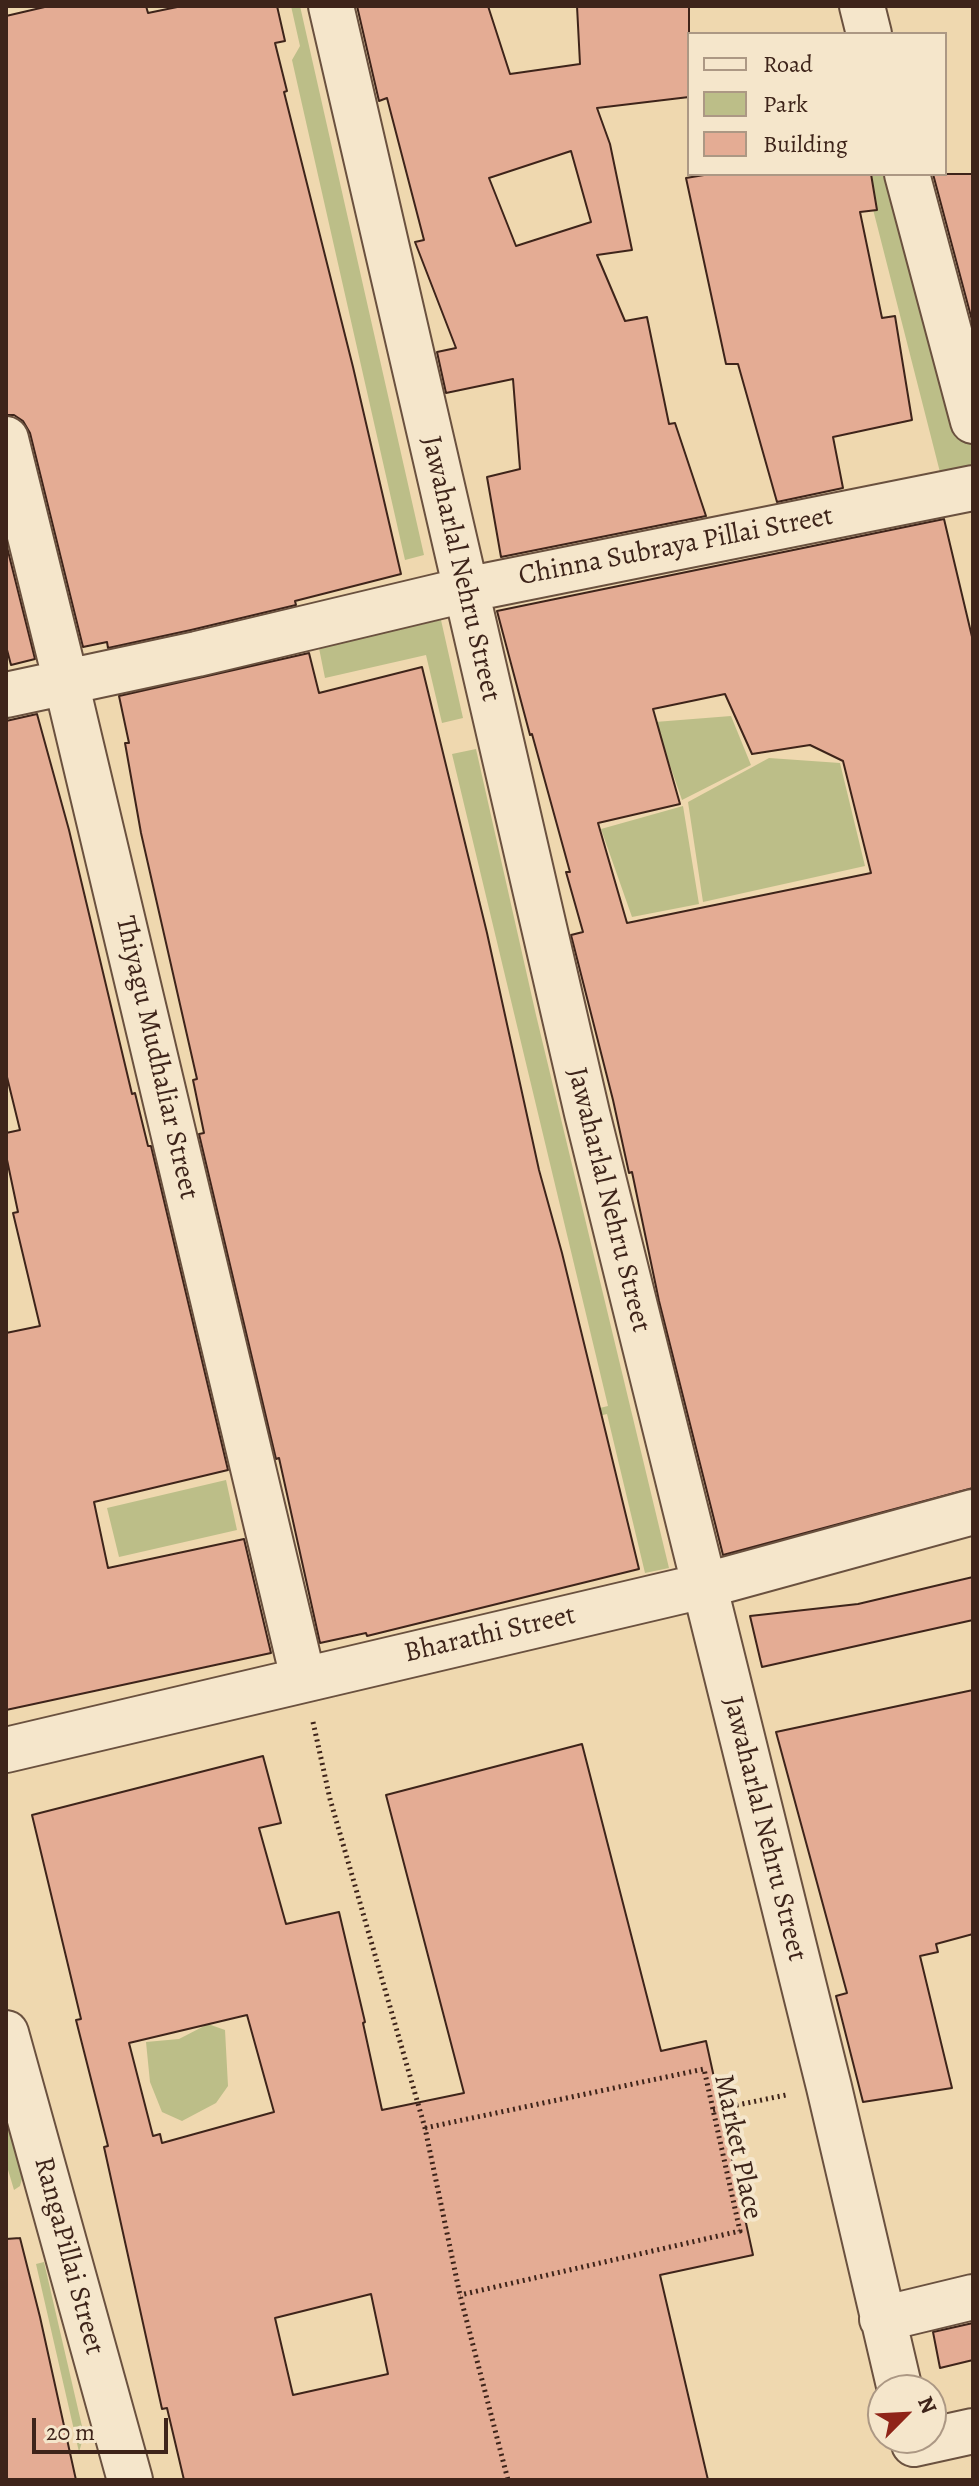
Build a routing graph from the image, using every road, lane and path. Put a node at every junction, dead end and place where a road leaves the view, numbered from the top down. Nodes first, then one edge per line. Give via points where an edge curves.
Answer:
1 (331, 6) edge
2 (862, 6) edge
3 (868, 32) edge
4 (908, 176) edge
5 (973, 421) edge
6 (6, 439) edge
7 (973, 488) edge
8 (465, 590) junction
9 (66, 682) junction
10 (6, 695) edge
11 (973, 1512) edge
12 (703, 1586) junction
13 (303, 1678) junction
14 (6, 1750) edge
15 (6, 2033) edge
16 (829, 2087) junction
17 (713, 2110) junction
18 (425, 2128) junction
19 (460, 2295) junction
20 (973, 2297) edge
21 (882, 2319) junction
22 (896, 2374) edge
23 (973, 2431) edge
24 (947, 2441) edge
25 (130, 2480) edge
26 (508, 2480) edge

1 - 8 street, Jawaharlal Nehru Street
2 - 3 street
4 - 5 street
6 - 9 street, Thiyagu Mudhaliar Street
7 - 8 street, Chinna Subraya Pillai Street
8 - 9 street, Chinna Subraya Pillai Street
8 - 12 street, Jawaharlal Nehru Street
9 - 10 street, Chinna Subraya Pillai Street
9 - 13 street, Thiyagu Mudhaliar Street
11 - 12 street, Bharathi Street
12 - 13 street, Bharathi Street
12 - 16 street, Jawaharlal Nehru Street
13 - 14 street, Bharathi Street
13 - 18 path via 330,1799
15 - 25 street, RangaPillai Street
16 - 17 path
16 - 21 street, Jawaharlal Nehru Street
17 - 18 path, Market Place via 704,2069
17 - 19 path, Market Place via 740,2231
18 - 19 path
19 - 26 path
20 - 21 street
21 - 22 street, Jawaharlal Nehru Street
23 - 24 street

